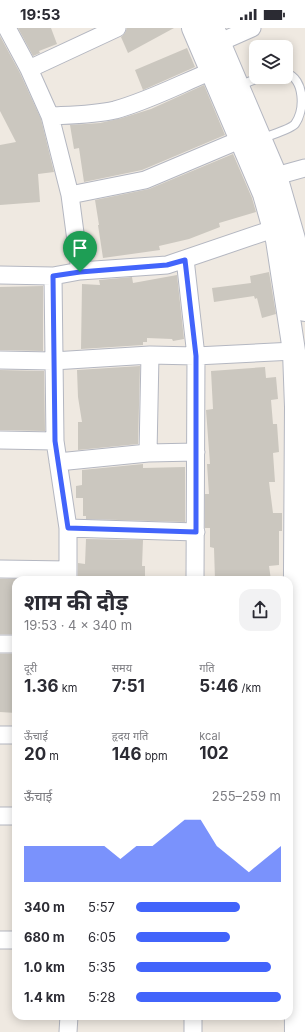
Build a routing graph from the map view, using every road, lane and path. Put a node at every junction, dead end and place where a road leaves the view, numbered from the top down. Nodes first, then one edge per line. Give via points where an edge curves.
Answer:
1 (7, 28) edge
2 (118, 28) edge
3 (193, 28) edge
4 (252, 28) edge
5 (212, 40) edge
6 (29, 69) junction
7 (212, 71) junction
8 (293, 75) edge
9 (249, 82) edge
10 (238, 86) junction
11 (50, 116) junction
12 (252, 139) junction
13 (305, 168) edge
14 (276, 176) junction
15 (70, 195) junction
16 (282, 226) junction
17 (301, 257) edge
18 (185, 260) junction
19 (80, 272) junction
20 (0, 275) edge
21 (53, 276) junction
22 (305, 310) edge
23 (294, 351) junction
24 (150, 355) junction
25 (196, 356) junction
26 (0, 360) edge
27 (53, 361) junction
28 (0, 440) edge
29 (55, 441) junction
30 (196, 452) junction
31 (148, 453) junction
32 (58, 462) junction
33 (68, 528) junction
34 (196, 532) junction
35 (300, 537) edge
36 (0, 569) edge
37 (68, 575) edge
38 (194, 576) edge
39 (0, 644) edge
40 (12, 644) edge
41 (296, 733) edge
42 (12, 735) edge
43 (0, 736) edge
44 (0, 816) edge
45 (12, 816) edge
46 (293, 930) edge
47 (0, 940) edge
48 (12, 940) edge
49 (293, 1004) edge
50 (68, 1020) edge
51 (193, 1020) edge
52 (68, 1032) edge
53 (193, 1032) edge
54 (296, 1032) edge

1 - 6 street
2 - 6 street
3 - 5 street
4 - 5 street
5 - 7 street
5 - 10 street
6 - 11 street
7 - 11 street via 132,105 89,114
7 - 12 street
8 - 12 lane via 303,90 304,111 295,125
9 - 10 lane
10 - 12 street
11 - 15 street
12 - 14 street
12 - 15 street via 145,180
12 - 16 street via 264,194
13 - 14 street
14 - 16 street
15 - 19 street
16 - 17 street
16 - 18 street
16 - 23 street
17 - 22 street
18 - 19 street via 167,265
18 - 25 street
19 - 21 street
20 - 21 street
21 - 27 street
23 - 25 street
23 - 35 street
24 - 25 street
24 - 27 street
24 - 31 street
25 - 30 street
26 - 27 street
27 - 29 street
28 - 29 street
29 - 32 street
30 - 31 street
30 - 34 street
31 - 32 street
32 - 33 street
33 - 34 street
33 - 37 street
34 - 38 street
35 - 41 street
36 - 37 street
39 - 40 street
41 - 46 street
42 - 43 street
44 - 45 street
47 - 48 street
49 - 54 street
50 - 52 street
51 - 53 street

